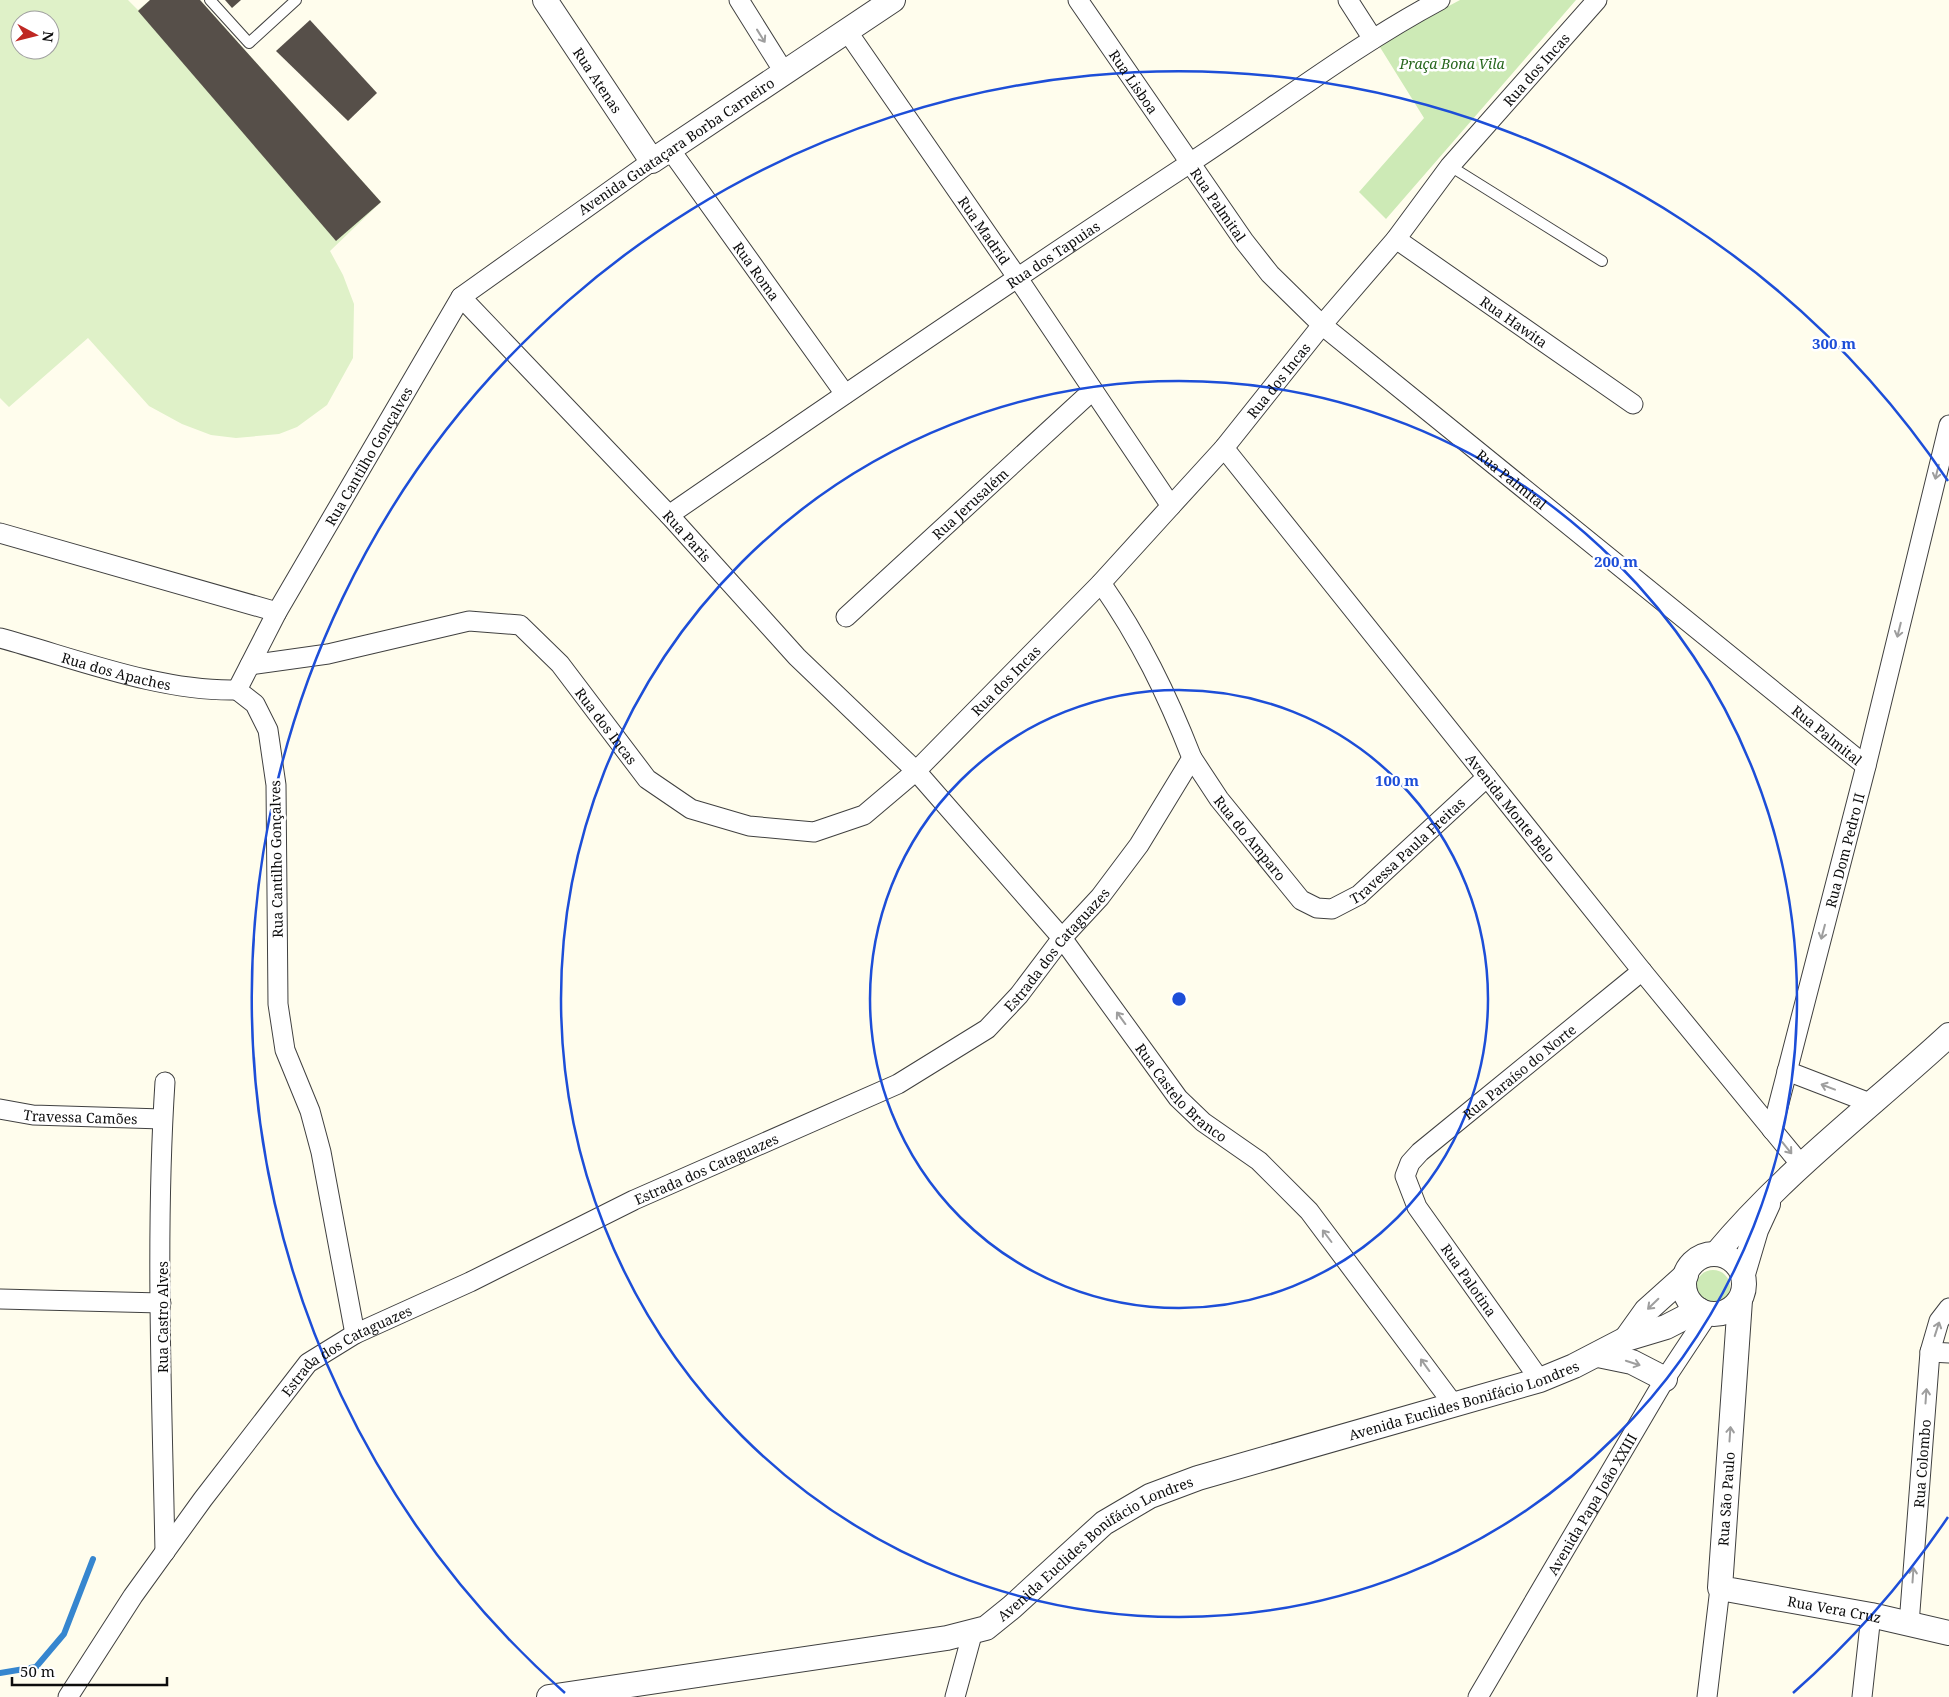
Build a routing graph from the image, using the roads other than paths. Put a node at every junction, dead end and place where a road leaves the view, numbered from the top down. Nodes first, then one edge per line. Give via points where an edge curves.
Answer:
1 (210, 0) edge
2 (296, 0) edge
3 (545, 0) edge
4 (739, 0) edge
5 (893, 0) edge
6 (1078, 0) edge
7 (1348, 0) edge
8 (1440, 0) edge
9 (1597, 0) edge
10 (847, 31) junction
11 (1373, 39) junction
12 (784, 72) junction
13 (660, 154) junction
14 (1192, 162) junction
15 (1450, 166) junction
16 (1396, 239) junction
17 (1602, 261) dead end
18 (1017, 277) junction
19 (461, 297) junction
20 (1322, 325) junction
21 (1092, 391) junction
22 (845, 394) junction
23 (1633, 404) dead end
24 (1949, 425) edge
25 (1224, 448) junction
26 (1171, 506) junction
27 (669, 515) junction
28 (0, 533) edge
29 (1101, 582) junction
30 (277, 612) junction
31 (846, 617) dead end
32 (0, 638) edge
33 (250, 665) junction
34 (237, 690) junction
35 (1192, 758) junction
36 (1866, 766) junction
37 (916, 771) junction
38 (1487, 777) junction
39 (1318, 908) joint
40 (1062, 938) junction
41 (1642, 970) junction
42 (1949, 1035) edge
43 (1786, 1071) junction
44 (165, 1082) dead end
45 (1870, 1103) junction
46 (0, 1109) edge
47 (162, 1120) junction
48 (1772, 1130) junction
49 (1802, 1166) junction
50 (1405, 1176) joint
51 (1774, 1193) junction
52 (1716, 1254) junction
53 (1743, 1274) junction
54 (1686, 1275) junction
55 (0, 1298) edge
56 (1740, 1300) junction
57 (161, 1304) junction
58 (1949, 1308) edge
59 (1704, 1312) junction
60 (355, 1334) junction
61 (1626, 1339) junction
62 (1930, 1352) junction
63 (1949, 1353) edge
64 (1598, 1354) junction
65 (1665, 1379) junction
66 (1540, 1380) junction
67 (1454, 1405) junction
68 (164, 1552) junction
69 (1720, 1588) junction
70 (1871, 1616) junction
71 (1909, 1624) junction
72 (973, 1631) junction
73 (1949, 1633) edge
74 (68, 1697) edge
75 (549, 1697) edge
76 (955, 1697) edge
77 (1478, 1697) edge
78 (1707, 1697) edge
79 (1862, 1697) edge

1 - 2 lane via 249,43
3 - 13 street, Rua Atenas
4 -> 12 street
5 - 10 street, Avenida Guataçara Borba Carneiro
6 - 14 street, Rua Lisboa
7 - 11 street
8 - 11 street, Rua dos Tapuias
9 - 15 street, Rua dos Incas
10 - 12 street, Avenida Guataçara Borba Carneiro
10 - 18 street, Rua Madrid
11 - 14 street, Rua dos Tapuias
12 - 13 street, Avenida Guataçara Borba Carneiro
13 - 19 street, Avenida Guataçara Borba Carneiro
13 - 22 street, Rua Roma
14 - 18 street, Rua dos Tapuias
14 - 20 street, Rua Palmital via 1270,274
15 - 16 street, Rua dos Incas
15 - 17 lane
16 - 20 street, Rua dos Incas
16 - 23 street, Rua Hawita
18 - 21 street, Rua Madrid
18 - 22 street, Rua dos Tapuias
19 - 27 street, Rua Paris
19 - 30 street, Rua Cantilho Gonçalves
20 - 25 street, Rua dos Incas
20 - 36 street, Rua Palmital
21 - 26 street, Rua Madrid
21 - 31 street, Rua Jerusalém
22 - 27 street, Rua dos Tapuias
24 -> 36 street, Rua Dom Pedro II
25 - 26 street, Rua dos Incas
25 - 38 street, Avenida Monte Belo
26 - 29 street, Rua dos Incas
27 - 37 street, Rua Paris via 797,657
28 - 30 street
29 - 35 street via 1149,659
29 - 37 street, Rua dos Incas
30 - 33 street, Rua Cantilho Gonçalves
32 - 34 street, Rua dos Apaches via 170,685
33 - 34 street, Rua Cantilho Gonçalves
33 - 37 street, Rua dos Incas via 328,654 469,621 520,625 560,664 647,779 691,809 748,826 814,832 864,815
34 - 60 street, Rua Cantilho Gonçalves via 255,704 268,730 276,785 278,1004 285,1050 310,1111 321,1152
35 - 39 street, Rua do Amparo via 1219,799 1301,900
35 - 40 street, Estrada dos Cataguazes via 1139,845 1100,897
36 -> 43 street, Rua Dom Pedro II
37 - 40 street, Rua Castelo Branco
38 - 39 street, Travessa Paula Freitas via 1359,895 1332,910
38 - 41 street, Avenida Monte Belo
40 - 60 street, Estrada dos Cataguazes via 1019,995 987,1028 898,1084 634,1200 470,1282
67 -> 40 street, Rua Castelo Branco via 1309,1211 1259,1161 1203,1122 1178,1098
41 - 48 street, Avenida Monte Belo
41 - 50 street, Rua Paraíso do Norte via 1420,1152 1410,1163
42 - 45 street
45 -> 43 street
43 - 48 street, Rua Dom Pedro II
44 - 47 street, Rua Castro Alves
45 - 49 street
46 - 47 street, Travessa Camões via 33,1115
47 - 57 street, Rua Castro Alves
48 -> 49 street, Avenida Monte Belo
49 - 51 street
50 - 66 street, Rua Palotina via 1417,1206
51 - 52 street via 1754,1210
51 - 53 street via 1758,1224
52 - 53 street via 1729,1258
52 - 54 street via 1698,1259
53 - 56 street
54 - 59 street via 1686,1294
54 -> 61 street, Avenida Euclides Bonifácio Londres via 1646,1311
55 - 57 street
56 - 59 street via 1724,1312
69 -> 56 street, Rua São Paulo
57 - 68 street, Rua Castro Alves
62 -> 58 street, Rua Colombo via 1939,1321
59 - 61 street, Avenida Euclides Bonifácio Londres
59 - 65 street, Avenida Papa João XXIII
60 - 68 street, Estrada dos Cataguazes via 308,1363
61 - 64 street, Avenida Euclides Bonifácio Londres
62 - 63 street
71 -> 62 street, Rua Colombo
64 -> 65 street via 1632,1362
64 - 66 street, Avenida Euclides Bonifácio Londres
65 - 77 street, Avenida Papa João XXIII
66 - 67 street, Avenida Euclides Bonifácio Londres
67 - 72 street, Avenida Euclides Bonifácio Londres via 1198,1478 1150,1496 1104,1523 1012,1607 986,1628
68 - 74 street, Estrada dos Cataguazes
69 - 70 street, Rua Vera Cruz
69 - 78 street, Rua São Paulo
70 - 71 street, Rua Vera Cruz
70 - 79 street
71 - 73 street, Rua Vera Cruz
72 - 75 street, Avenida Euclides Bonifácio Londres via 946,1638
72 - 76 street

